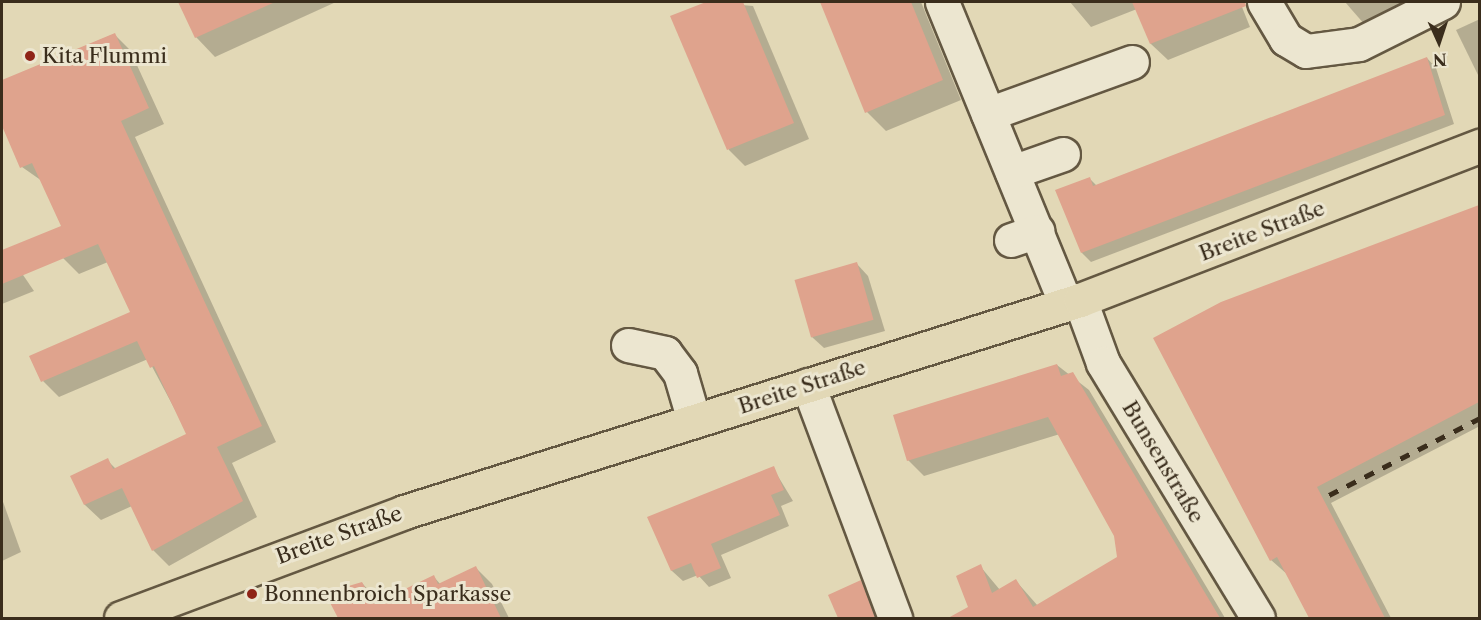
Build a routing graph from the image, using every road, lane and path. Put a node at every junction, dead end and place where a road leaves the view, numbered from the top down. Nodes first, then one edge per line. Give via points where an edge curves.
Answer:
1 (942, 2) edge
2 (1264, 2) edge
3 (1443, 2) edge
4 (1132, 62) dead end
5 (988, 114) junction
6 (1479, 146) edge
7 (1063, 154) dead end
8 (1012, 171) junction
9 (1073, 302) junction
10 (686, 344) dead end
11 (628, 345) dead end
12 (808, 385) junction
13 (704, 418) junction
14 (121, 618) edge
15 (895, 618) edge
16 (1258, 618) edge

1 - 5 street, Bunsenstraße
2 - 3 street via 1286,39 1317,51 1359,44
4 - 5 street
5 - 8 street, Bunsenstraße
6 - 9 main road, Breite Straße
7 - 8 street
8 - 9 street, Bunsenstraße via 1024,236
9 - 12 main road, Breite Straße
9 - 16 street, Bunsenstraße via 1103,363
10 - 13 street
11 - 13 street via 665,353
12 - 13 main road, Breite Straße
12 - 15 street
13 - 14 main road, Breite Straße via 404,512

